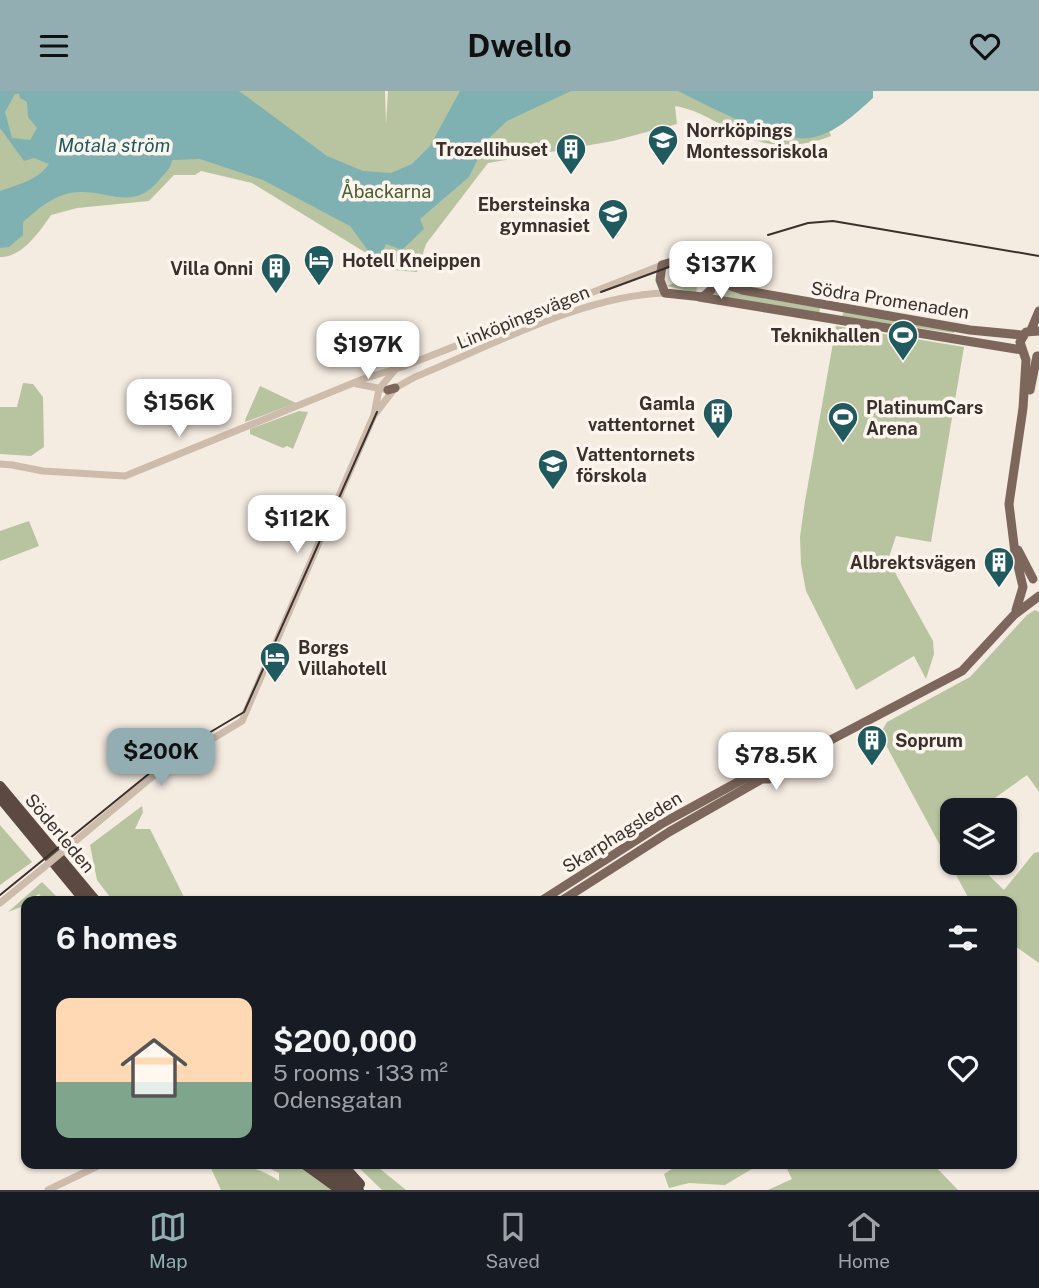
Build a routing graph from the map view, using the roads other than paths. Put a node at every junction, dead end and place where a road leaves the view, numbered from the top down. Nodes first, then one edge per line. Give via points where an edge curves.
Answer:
1 (662, 265) junction
2 (714, 276) junction
3 (666, 293) junction
4 (697, 297) junction
5 (1039, 309) edge
6 (1033, 331) edge
7 (1023, 352) junction
8 (1038, 356) edge
9 (396, 369) junction
10 (356, 384) junction
11 (388, 389) junction
12 (1023, 408) junction
13 (374, 415) junction
14 (0, 464) edge
15 (1014, 544) junction
16 (1036, 580) edge
17 (1023, 589) junction
18 (1036, 599) edge
19 (1014, 615) junction
20 (760, 775) junction
21 (0, 786) edge
22 (0, 798) edge
23 (81, 896) edge
24 (92, 896) edge
25 (549, 896) edge
26 (569, 896) edge
27 (0, 903) edge
28 (92, 1169) edge
29 (311, 1169) edge
30 (325, 1169) edge
31 (335, 1169) edge
32 (346, 1169) edge
33 (48, 1190) edge
34 (340, 1190) edge
35 (348, 1190) edge
36 (359, 1190) edge
37 (365, 1190) edge

1 - 2 main road via 688,260
1 - 3 main road via 660,280
1 - 9 street, Linköpingsvägen
2 - 4 main road via 709,293
2 - 6 main road, Södra Promenaden via 751,292 970,330
3 - 4 main road
3 - 11 street, Linköpingsvägen via 626,296 584,308
4 - 7 main road, Södra Promenaden
5 - 6 main road
6 - 7 main road
7 - 8 main road, Södra Promenaden
7 - 12 main road
8 - 12 main road
9 - 10 street, Linköpingsvägen
9 - 11 street
10 - 11 street
10 - 14 street, Linköpingsvägen via 125,476
11 - 13 street
11 - 13 street
12 - 15 main road via 1009,504
13 - 27 street, bridge via 247,706 223,734 159,771
15 - 16 main road
15 - 17 main road
16 - 17 main road
17 - 18 main road
17 - 19 main road
18 - 19 main road
19 - 20 main road via 962,671 785,764 771,770 762,765
20 - 25 main road, Skarphagsleden via 675,816
20 - 26 main road, Skarphagsleden
21 - 24 highway, Söderleden
22 - 23 highway, Söderleden
28 - 33 street
29 - 34 highway
30 - 35 highway
31 - 36 highway
32 - 37 highway

